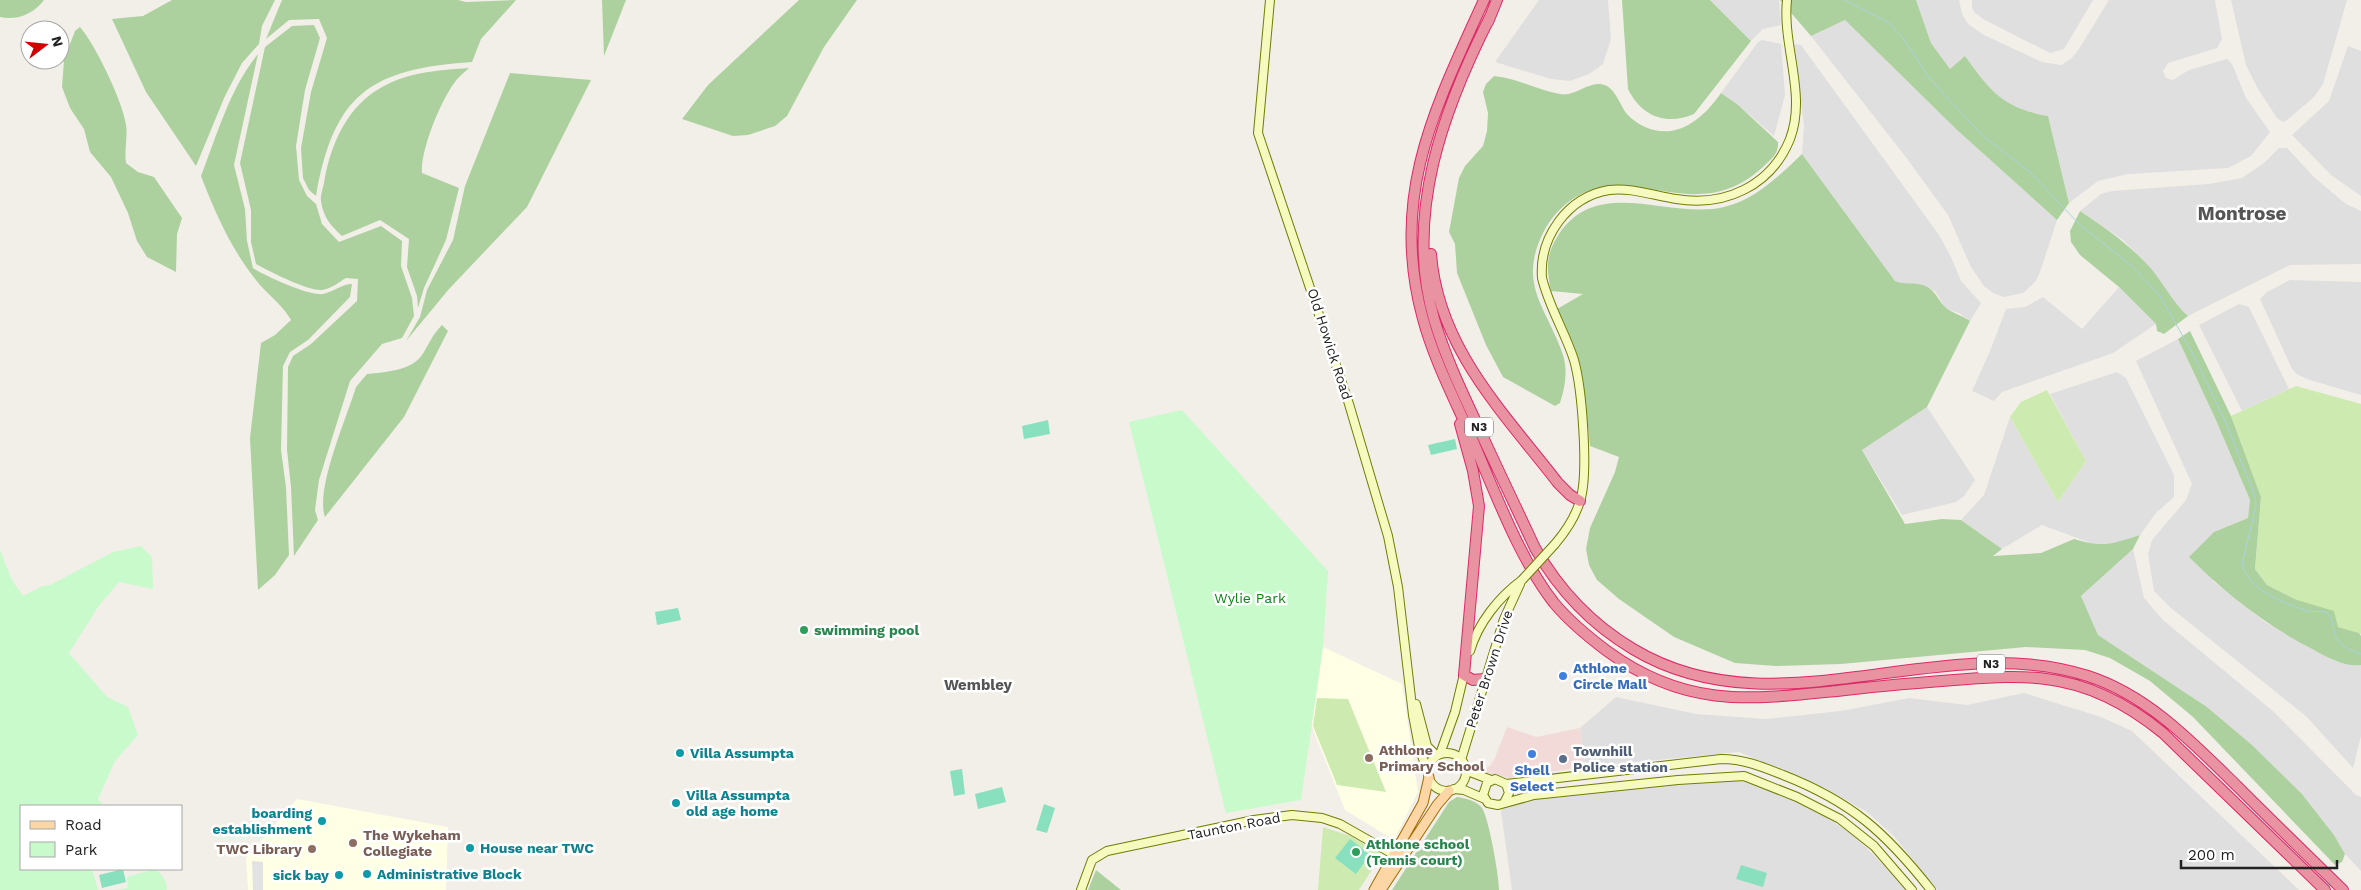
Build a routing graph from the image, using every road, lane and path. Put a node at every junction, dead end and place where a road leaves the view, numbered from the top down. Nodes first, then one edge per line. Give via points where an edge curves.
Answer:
1 (1270, 0) edge
2 (1484, 0) edge
3 (1497, 0) edge
4 (1787, 0) edge
5 (1427, 224) junction
6 (1437, 359) junction
7 (1580, 501) junction
8 (1522, 580) junction
9 (1464, 675) junction
10 (1484, 679) junction
11 (1412, 691) junction
12 (1438, 755) junction
13 (1461, 760) junction
14 (1465, 770) junction
15 (1428, 775) junction
16 (1563, 777) junction
17 (1490, 780) junction
18 (1802, 782) junction
19 (1506, 784) junction
20 (1813, 787) junction
21 (1452, 790) junction
22 (1564, 793) junction
23 (1797, 797) junction
24 (1485, 799) junction
25 (1807, 801) junction
26 (1505, 802) junction
27 (1398, 857) junction
28 (1081, 890) edge
29 (1374, 890) edge
30 (1381, 890) edge
31 (1912, 890) edge
32 (1931, 890) edge
33 (2325, 890) edge
34 (2343, 890) edge

1 - 11 street, Old Howick Road via 1258,133 1319,310 1378,501 1394,560
2 - 6 highway, N3 via 1427,131 1412,215 1414,280 1423,322
3 - 5 highway via 1439,151
4 - 7 street, Peter Brown Drive via 1787,33 1796,98 1794,124 1784,151 1770,170 1729,198 1717,200 1689,201 1624,190 1595,194 1566,212 1557,222 1546,245 1542,278 1574,360 1580,390 1583,491
5 - 7 highway via 1435,280 1448,325 1463,358 1485,392 1558,483
5 - 34 highway, N3 via 1428,293 1442,342 1535,548 1546,568 1579,608 1619,641 1664,665 1735,683 1783,684 1994,664 2044,667 2086,676 2137,699 2171,723
6 - 9 highway via 1467,447 1479,506
6 - 33 highway, N3 via 1525,556 1543,588 1576,626 1624,662 1675,686 1728,698 1774,698 2008,677 2045,679 2091,691 2134,712 2163,733
7 - 8 street, Peter Brown Drive, bridge via 1572,522 1556,544
8 - 9 street, Peter Brown Drive via 1482,623 1472,644
8 - 10 street, Peter Brown Drive via 1504,619
9 - 10 highway via 1473,680
9 - 12 street, Peter Brown Drive via 1455,712
10 - 13 street, Peter Brown Drive
11 - 12 street, Old Howick Road via 1428,746
11 - 15 street, Old Howick Road via 1418,739
12 - 13 street via 1451,754
12 - 15 street via 1430,763
13 - 14 street
14 - 17 street
14 - 21 street via 1463,781
15 - 21 street via 1439,789
15 - 27 main road via 1423,803
16 - 18 street via 1730,759
16 - 19 street
16 - 22 street
17 - 19 street
17 - 24 street via 1483,790
18 - 20 street
18 - 23 street
19 - 26 street via 1509,793
20 - 25 street
20 - 32 street via 1876,827
21 - 24 street via 1464,790
21 - 27 main road
22 - 23 street via 1740,775
22 - 26 street via 1534,795
23 - 25 street
24 - 26 street via 1493,805
25 - 31 street via 1840,819 1874,846
27 - 28 street, Taunton Road via 1332,820 1307,815 1278,816 1100,853 1092,860
27 - 29 main road
27 - 30 main road

